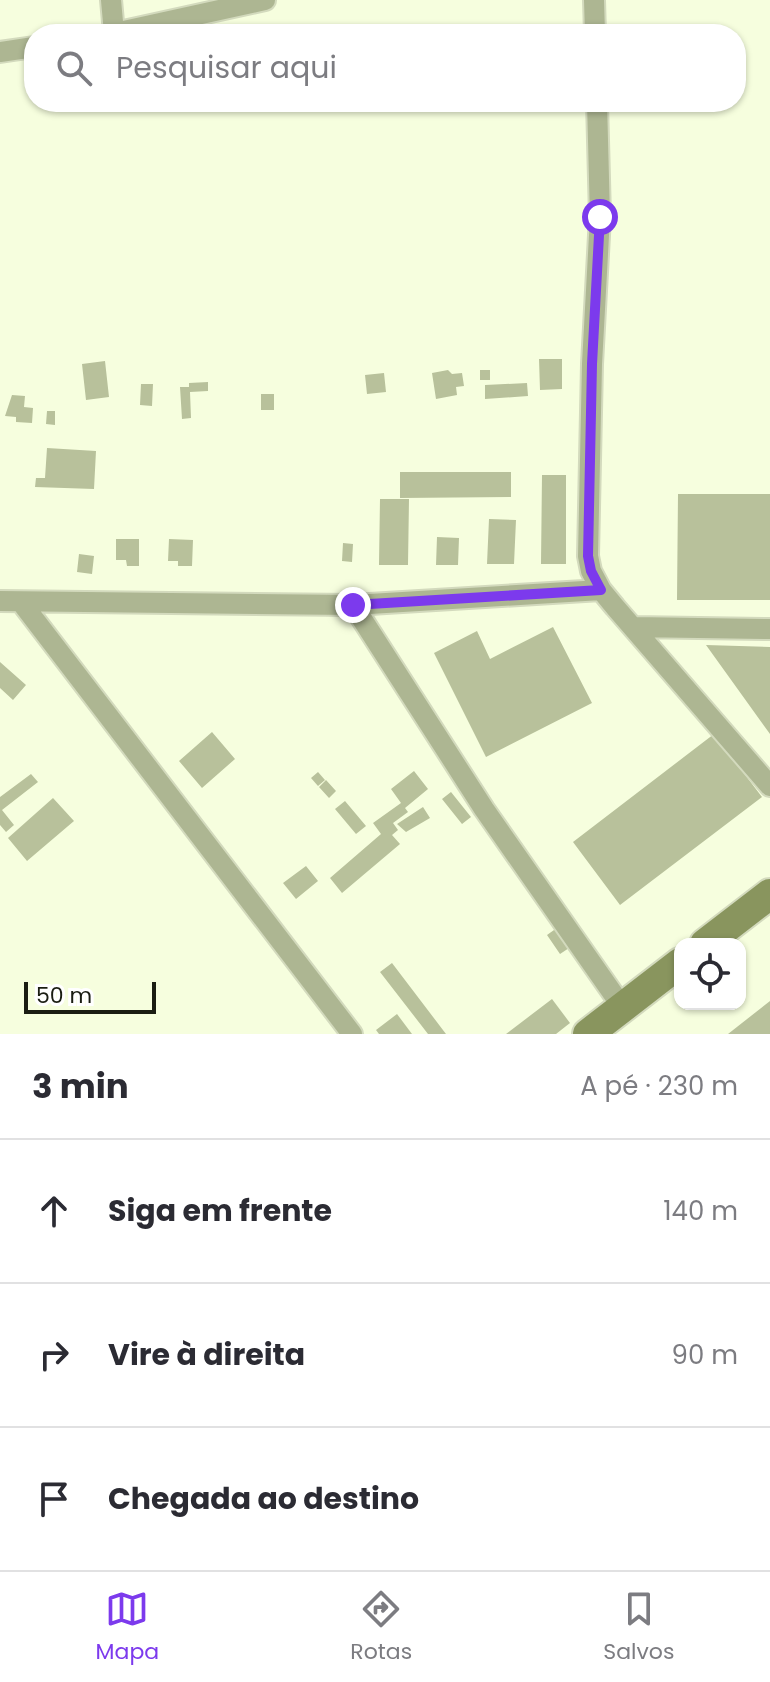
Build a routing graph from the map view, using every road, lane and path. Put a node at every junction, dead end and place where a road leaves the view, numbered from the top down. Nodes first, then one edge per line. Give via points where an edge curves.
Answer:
1 (111, 0) edge
2 (265, 0) edge
3 (594, 0) edge
4 (112, 24) edge
5 (157, 24) edge
6 (595, 24) edge
7 (24, 48) edge
8 (0, 52) edge
9 (597, 112) edge
10 (601, 590) junction
11 (10, 601) edge
12 (353, 605) junction
13 (633, 627) junction
14 (770, 629) edge
15 (770, 786) edge
16 (770, 894) edge
17 (713, 938) edge
18 (674, 968) edge
19 (623, 1008) junction
20 (352, 1034) edge
21 (588, 1034) edge

1 - 4 street
2 - 5 street
3 - 6 street
7 - 8 street
9 - 10 street via 600,217 588,556
10 - 12 street
10 - 13 street
11 - 12 street
11 - 20 street
12 - 19 street via 484,809
13 - 14 street
13 - 15 street
16 - 17 main road
18 - 19 main road
19 - 21 main road

